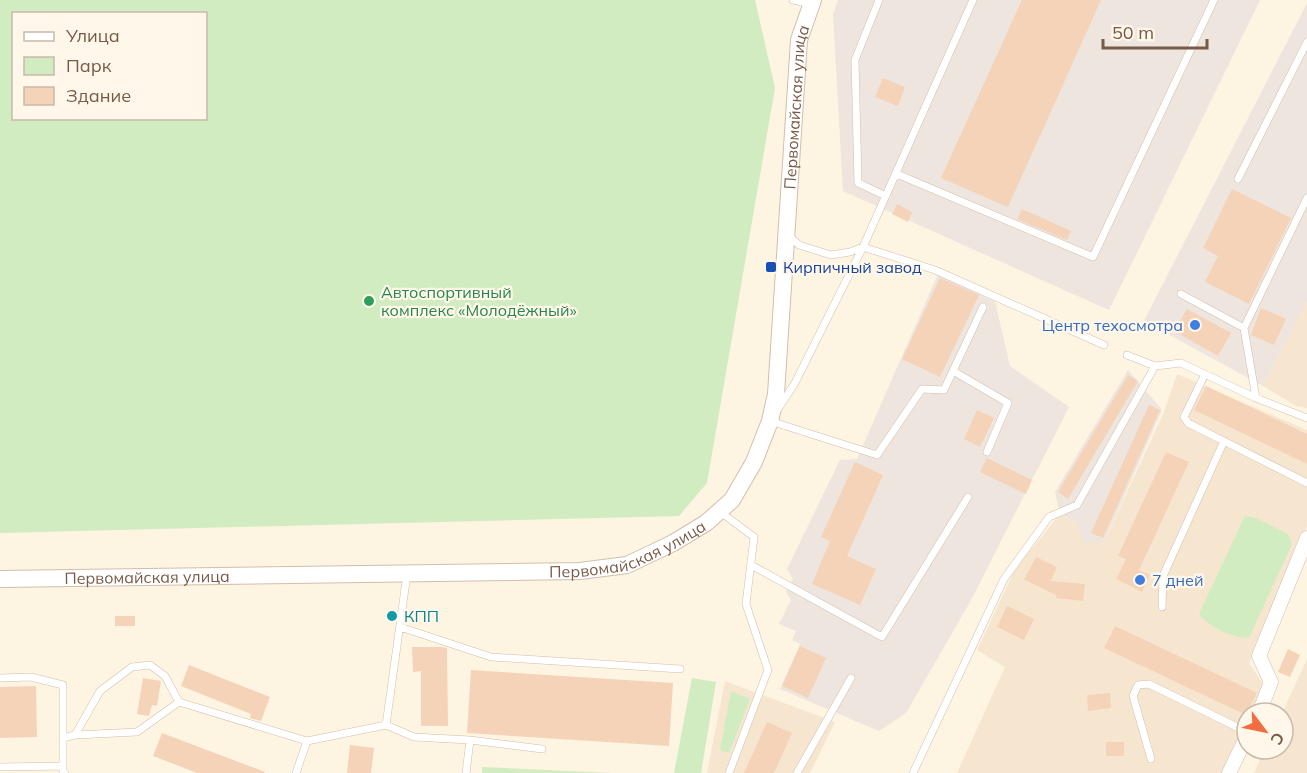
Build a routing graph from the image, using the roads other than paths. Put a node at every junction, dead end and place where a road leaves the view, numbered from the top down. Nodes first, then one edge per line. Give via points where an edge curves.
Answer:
1 (794, 0) edge
2 (879, 0) edge
3 (973, 0) edge
4 (1214, 0) edge
5 (812, 2) edge
6 (1307, 42) edge
7 (897, 174) junction
8 (1238, 178) dead end
9 (886, 196) junction
10 (1307, 198) edge
11 (786, 233) junction
12 (863, 247) junction
13 (1181, 294) dead end
14 (983, 307) dead end
15 (1244, 328) junction
16 (1104, 345) dead end
17 (1127, 355) dead end
18 (1155, 366) junction
19 (953, 371) junction
20 (1205, 374) junction
21 (1256, 398) junction
22 (1307, 418) edge
23 (770, 421) junction
24 (1224, 441) junction
25 (987, 452) dead end
26 (1307, 483) edge
27 (968, 497) dead end
28 (719, 511) junction
29 (1307, 537) edge
30 (751, 566) junction
31 (406, 574) junction
32 (0, 579) edge
33 (1162, 607) dead end
34 (400, 627) junction
35 (680, 669) dead end
36 (0, 678) edge
37 (851, 678) dead end
38 (1263, 701) edge
39 (179, 702) junction
40 (386, 725) junction
41 (1235, 726) edge
42 (75, 735) junction
43 (63, 738) junction
44 (470, 740) junction
45 (307, 741) junction
46 (542, 749) dead end
47 (1151, 759) dead end
48 (0, 767) edge
49 (64, 769) edge
50 (296, 773) edge
51 (466, 773) edge
52 (729, 773) edge
53 (797, 773) edge
54 (913, 773) edge

1 - 5 lane
2 - 9 lane via 855,60 858,183
3 - 7 lane
4 - 7 lane via 1093,257
5 - 11 street, Первомайская улица via 799,40
6 - 8 lane
7 - 9 lane
9 - 12 lane
10 - 15 lane
11 - 12 lane via 799,245 831,255
11 - 23 street, Первомайская улица via 776,394
12 - 16 lane via 935,270
12 - 23 lane via 795,383
13 - 15 lane
14 - 19 lane
15 - 21 lane
17 - 18 lane
18 - 20 lane via 1181,363
18 - 54 lane via 1077,505 1049,517 1004,579
19 - 23 lane via 944,390 922,389 877,455
19 - 25 lane via 1008,403
20 - 21 lane
20 - 24 lane via 1184,417 1188,423
21 - 22 lane
23 - 28 street, Первомайская улица via 754,462 732,500
24 - 26 lane
24 - 33 lane via 1162,576
27 - 30 lane via 882,637
28 - 30 lane via 754,537
28 - 31 street, Первомайская улица via 673,543 627,565 580,571
29 - 38 street via 1259,656 1271,682
30 - 52 lane via 746,604 768,670
31 - 32 street, Первомайская улица
31 - 34 lane
34 - 35 lane via 491,657
34 - 40 lane
36 - 43 lane via 31,677 63,685
37 - 53 lane
39 - 42 lane via 137,732
39 - 42 lane via 165,676 150,665 132,667 100,691
39 - 45 lane
40 - 44 lane via 414,737
40 - 45 lane
41 - 47 lane via 1149,684 1138,685 1133,696
42 - 43 lane
43 - 49 lane
44 - 46 lane
44 - 51 lane
45 - 50 lane
48 - 49 lane

